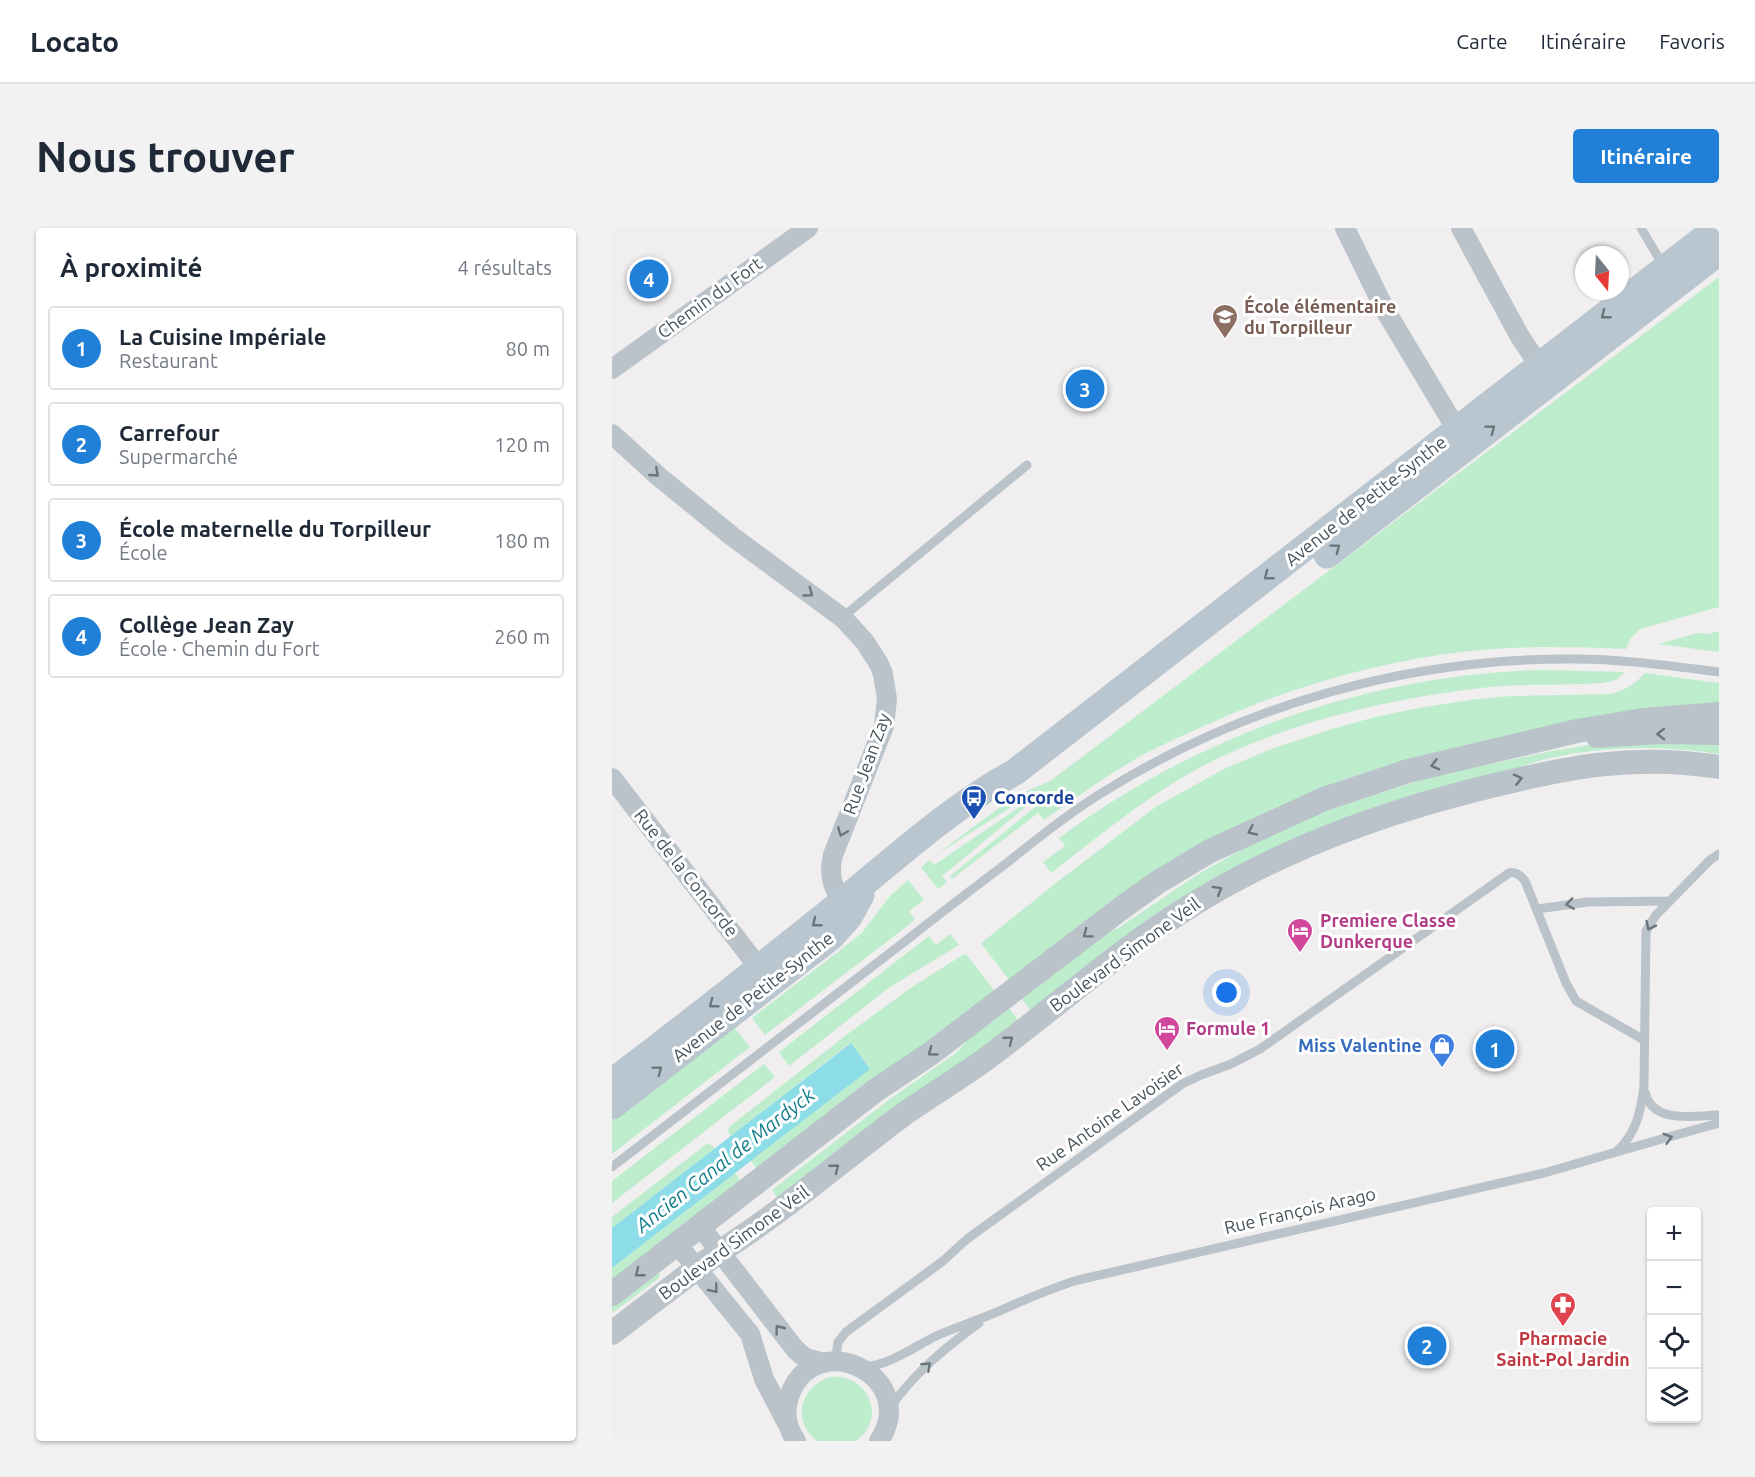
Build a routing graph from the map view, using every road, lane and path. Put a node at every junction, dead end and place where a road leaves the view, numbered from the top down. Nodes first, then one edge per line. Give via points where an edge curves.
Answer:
1 (808, 228) edge
2 (1345, 228) edge
3 (1461, 228) edge
4 (1641, 228) edge
5 (1718, 228) edge
6 (1719, 252) edge
7 (1671, 277) junction
8 (612, 369) edge
9 (1545, 375) junction
10 (612, 434) edge
11 (1462, 439) junction
12 (1027, 465) dead end
13 (844, 619) junction
14 (1719, 672) edge
15 (1719, 714) edge
16 (1719, 735) edge
17 (1470, 756) junction
18 (1719, 767) edge
19 (612, 778) edge
20 (1719, 854) edge
21 (1670, 901) junction
22 (846, 908) junction
23 (1537, 909) junction
24 (766, 976) junction
25 (1644, 1040) junction
26 (612, 1082) edge
27 (1644, 1086) junction
28 (612, 1106) edge
29 (1719, 1115) edge
30 (1719, 1124) edge
31 (1617, 1151) junction
32 (612, 1167) edge
33 (700, 1226) junction
34 (677, 1244) junction
35 (720, 1252) junction
36 (697, 1268) junction
37 (612, 1294) edge
38 (993, 1313) junction
39 (612, 1333) edge
40 (829, 1362) junction
41 (862, 1368) junction
42 (888, 1410) junction
43 (792, 1436) edge
44 (879, 1441) edge

1 - 8 street, Chemin du Fort
2 - 11 street via 1380,302
3 - 9 street
4 - 7 lane
5 - 7 main road, Avenue de Petite-Synthe
6 - 7 main road, Avenue de Petite-Synthe
7 - 9 main road, Avenue de Petite-Synthe
9 - 11 main road, Avenue de Petite-Synthe
10 -> 13 street, Rue Jean Zay via 733,537
11 - 22 main road, Avenue de Petite-Synthe via 1015,772 969,801 877,873
12 - 13 lane
13 -> 22 street, Rue Jean Zay via 866,642 879,664 887,706 884,726 833,855 831,882
14 - 32 lane via 1575,658 1442,667 1305,699 1199,741 1155,762 1072,813
15 - 17 street, Boulevard Simone Veil via 1595,727
16 -> 17 street, Boulevard Simone Veil via 1617,736
17 -> 33 street, Boulevard Simone Veil via 1408,771 1324,799 1237,837 1184,866 876,1090
35 -> 18 street, Boulevard Simone Veil via 1162,924 1290,852 1395,812 1554,771 1641,761
19 - 24 street, Rue de la Concorde
20 - 21 lane
21 -> 23 lane via 1588,902
21 -> 25 lane via 1646,931
22 - 24 main road, Avenue de Petite-Synthe via 841,927 831,937
23 - 25 lane, Rue Antoine Lavoisier via 1576,1000
23 - 40 lane, Rue Antoine Lavoisier via 1519,875 1505,875 1250,1055 1182,1084 1090,1150 851,1328 838,1342
24 -> 26 main road, Avenue de Petite-Synthe
28 -> 24 main road, Avenue de Petite-Synthe
25 - 27 lane
27 - 29 lane via 1649,1104 1660,1112 1678,1116
27 - 31 lane via 1635,1126
31 -> 30 lane, Rue François Arago
31 - 38 lane, Rue François Arago via 1544,1173 1062,1284
33 - 34 street, Boulevard Simone Veil
33 - 35 street
34 - 36 street
34 -> 37 street, Boulevard Simone Veil
35 - 36 street, Boulevard Simone Veil
40 -> 35 street via 810,1360 795,1349
36 - 39 street, Boulevard Simone Veil
36 -> 43 street via 750,1334 761,1373
38 - 41 lane, Rue François Arago via 885,1362
42 -> 38 lane, Rue François Arago via 932,1361
40 - 41 street
40 - 43 street via 808,1371 793,1387 787,1403
41 - 42 street via 881,1385
42 - 44 street

